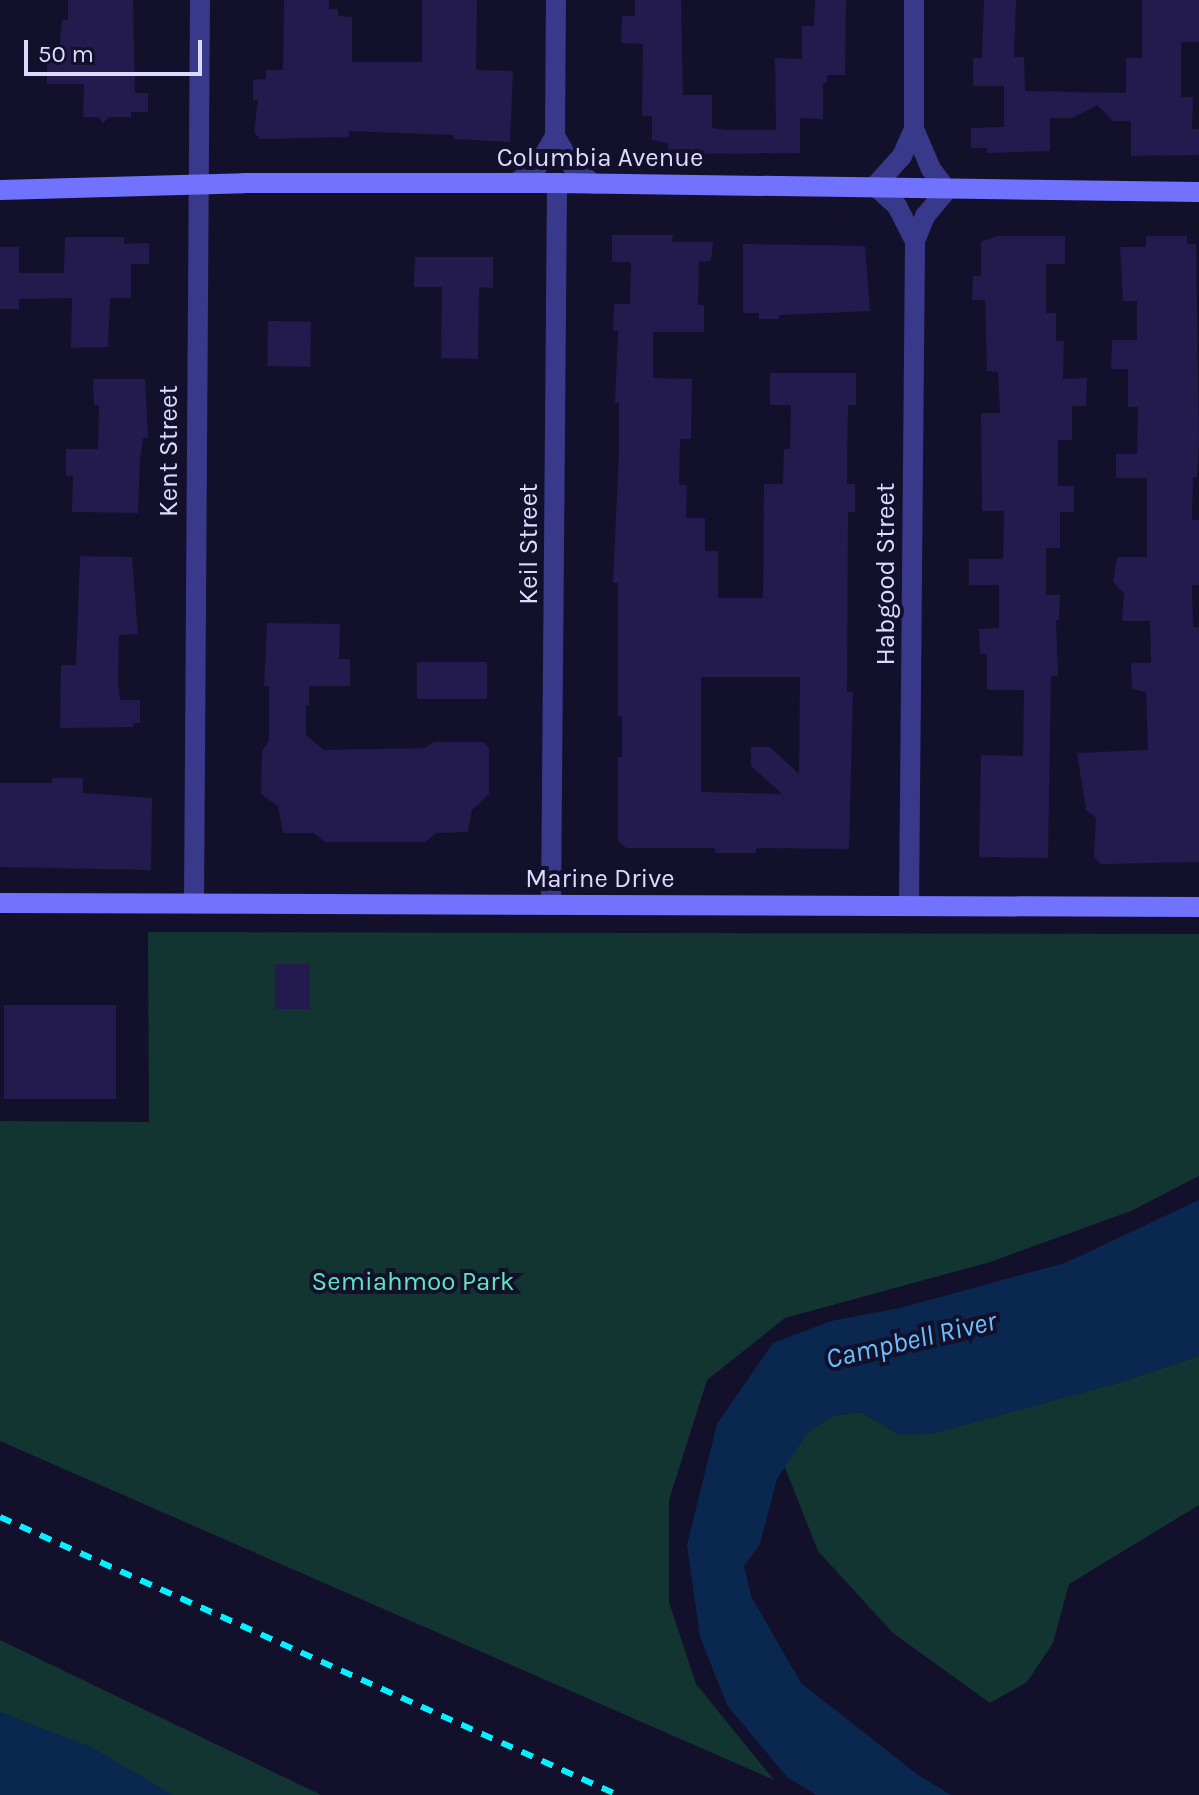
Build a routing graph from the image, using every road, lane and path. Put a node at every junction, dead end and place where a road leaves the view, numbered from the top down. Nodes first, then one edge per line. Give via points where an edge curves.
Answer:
1 (200, 0) edge
2 (556, 0) edge
3 (914, 0) edge
4 (914, 129) junction
5 (555, 136) junction
6 (515, 183) junction
7 (557, 183) junction
8 (199, 184) junction
9 (594, 184) junction
10 (875, 186) junction
11 (0, 190) edge
12 (947, 190) junction
13 (1199, 192) edge
14 (915, 241) junction
15 (0, 903) edge
16 (194, 903) junction
17 (551, 905) junction
18 (909, 906) junction
19 (1199, 907) edge

1 - 8 street, Kent Street
2 - 5 street
3 - 4 street
4 - 10 street via 902,156
4 - 12 street via 931,169
5 - 6 street via 536,169
5 - 9 street via 574,169
6 - 7 street, Columbia Avenue
6 - 8 street, Columbia Avenue
7 - 9 street, Columbia Avenue
7 - 17 street, Keil Street
8 - 11 street, Columbia Avenue
8 - 16 street, Kent Street
9 - 10 street, Columbia Avenue
10 - 12 street, Columbia Avenue
10 - 14 street, Habgood Street via 897,206
12 - 13 street, Columbia Avenue
12 - 14 street, Habgood Street via 925,216
14 - 18 street, Habgood Street
15 - 16 street, Marine Drive
16 - 17 street, Marine Drive
17 - 18 street, Marine Drive
18 - 19 street, Marine Drive

